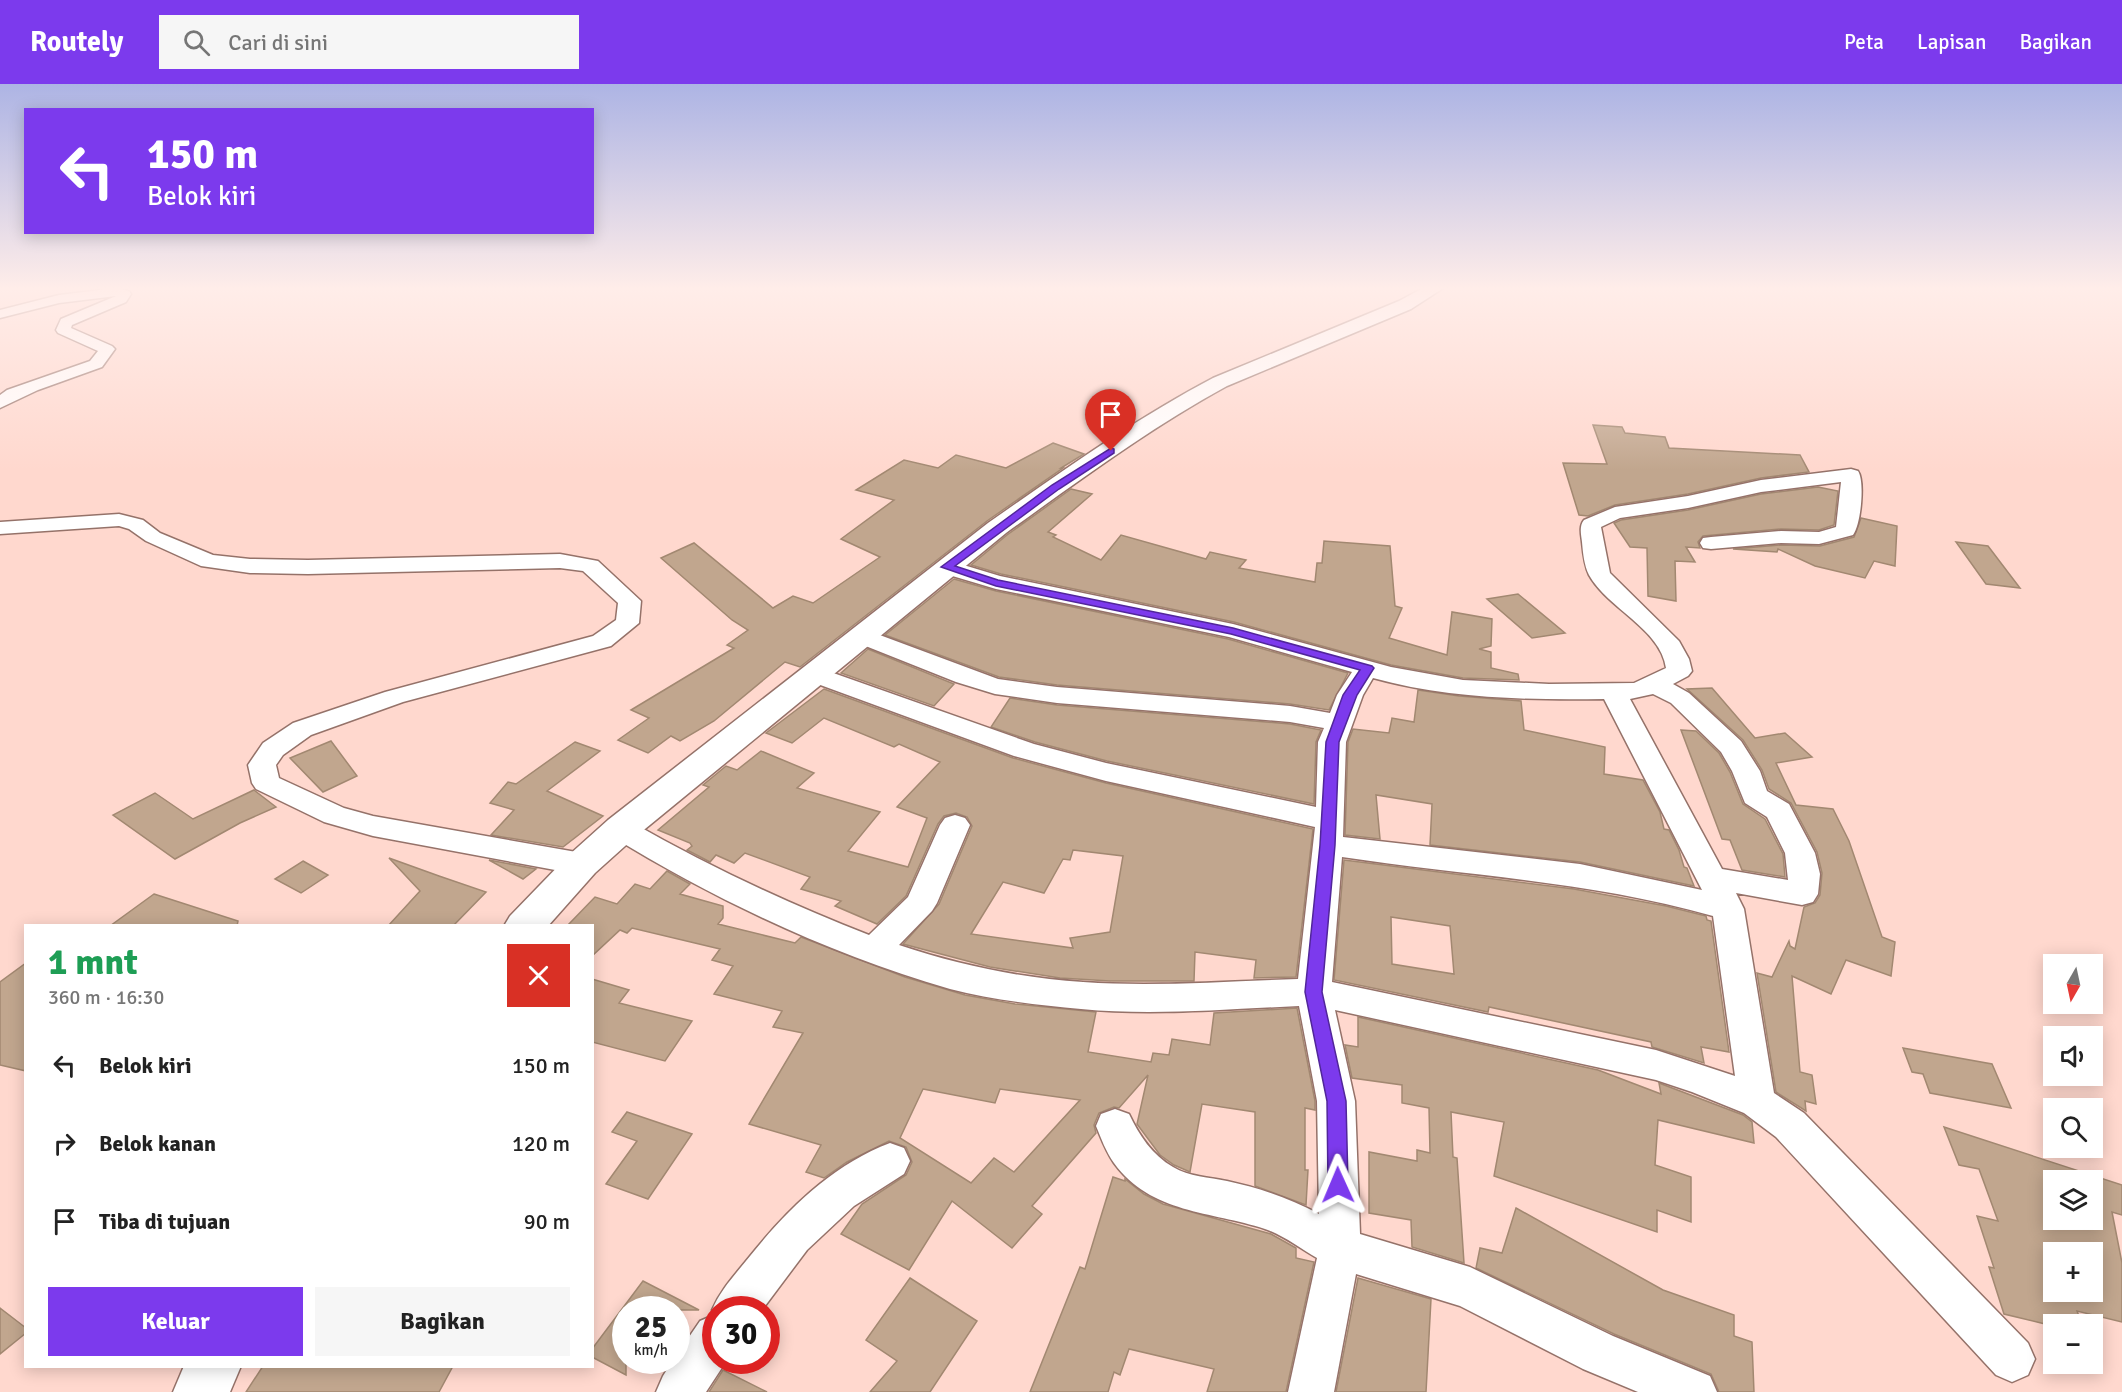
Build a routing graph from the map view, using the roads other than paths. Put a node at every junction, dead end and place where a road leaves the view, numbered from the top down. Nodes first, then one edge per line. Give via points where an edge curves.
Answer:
1 (105, 348) edge
2 (1299, 348) edge
3 (0, 404) edge
4 (0, 528) edge
5 (1711, 543) dead end
6 (947, 567) junction
7 (861, 636) junction
8 (1367, 668) junction
9 (813, 674) junction
10 (1655, 685) junction
11 (1613, 691) junction
12 (1338, 722) junction
13 (955, 825) dead end
14 (621, 830) junction
15 (1329, 833) junction
16 (582, 864) junction
17 (1712, 878) junction
18 (1728, 909) junction
19 (526, 924) edge
20 (874, 950) junction
21 (1314, 992) junction
22 (1757, 1102) junction
23 (1114, 1126) dead end
24 (890, 1161) dead end
25 (1340, 1249) junction
26 (745, 1296) edge
27 (702, 1358) edge
28 (2013, 1359) dead end
29 (212, 1368) edge
30 (201, 1392) edge
31 (679, 1392) edge
32 (1311, 1392) edge
33 (1694, 1392) edge

1 - 3 street via 96,364 32,386
2 - 6 street via 1194,396 1055,487
4 - 16 street via 119,520 136,524 153,537 209,561 250,566 560,561 590,566 630,601 627,623 602,641 393,697 302,729 273,749 262,765 266,783 334,815 373,826
5 - 10 street via 1819,538 1846,531 1851,475 1761,486 1615,513 1591,524 1598,573 1667,643 1680,665 1679,671
6 - 7 street
6 - 8 street via 996,582 1233,631
7 - 9 street
7 - 12 street via 995,686
8 - 11 street via 1463,688
8 - 12 street
9 - 14 street
9 - 15 street via 1024,750
10 - 11 street via 1639,691
10 - 17 street via 1680,698 1731,747 1755,796 1779,811 1800,853 1804,874 1802,894
11 - 17 street
12 - 15 street via 1332,742
13 - 20 street via 921,903
14 - 16 street
14 - 20 street via 697,872 805,923
15 - 18 street via 1387,854 1568,874 1671,893
15 - 21 street
16 - 19 street
17 - 18 street
18 - 22 street
20 - 21 street via 952,976 1083,996
21 - 22 street via 1656,1065 1701,1078
21 - 25 street via 1336,1101
22 - 28 street via 1790,1125
23 - 25 street via 1127,1150 1161,1182 1201,1196 1277,1213
24 - 26 street via 840,1193 792,1236
25 - 32 street
25 - 33 street via 1470,1288 1599,1353
27 - 31 street
29 - 30 street

